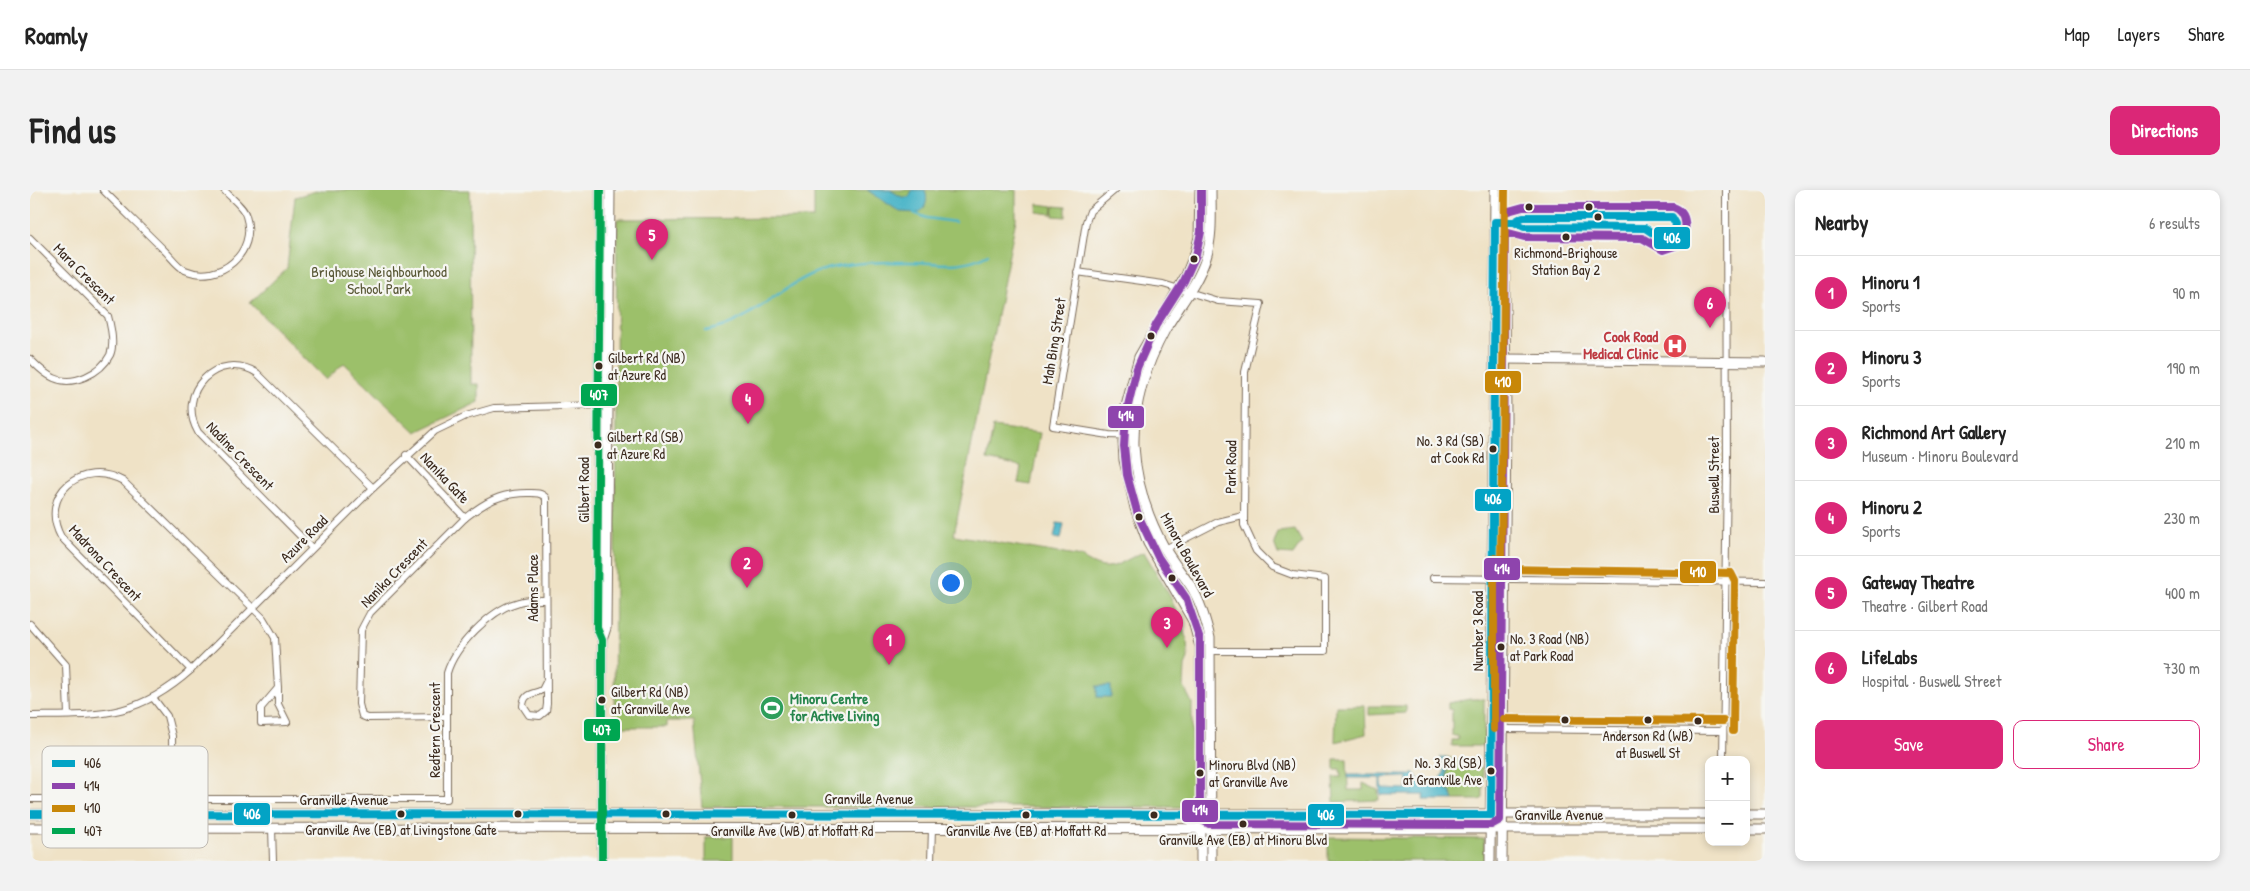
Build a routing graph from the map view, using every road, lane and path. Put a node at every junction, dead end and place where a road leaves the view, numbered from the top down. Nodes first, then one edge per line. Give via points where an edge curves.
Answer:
1 (103, 190) edge
2 (224, 190) edge
3 (600, 190) edge
4 (610, 190) edge
5 (1115, 190) edge
6 (1200, 190) edge
7 (1211, 190) edge
8 (1495, 190) edge
9 (1504, 190) edge
10 (1726, 190) edge
11 (30, 238) edge
12 (1077, 272) junction
13 (1178, 289) junction
14 (1190, 293) junction
15 (1506, 358) junction
16 (30, 359) edge
17 (1493, 359) junction
18 (1726, 362) junction
19 (1765, 362) edge
20 (603, 405) junction
21 (1123, 436) junction
22 (1134, 436) junction
23 (406, 455) junction
24 (373, 488) junction
25 (544, 495) joint
26 (1243, 516) junction
27 (465, 518) junction
28 (312, 548) junction
29 (1165, 548) junction
30 (1433, 578) dead end
31 (1504, 578) junction
32 (1491, 579) junction
33 (1725, 581) junction
34 (1765, 582) edge
35 (546, 600) junction
36 (252, 609) junction
37 (30, 624) edge
38 (1212, 651) junction
39 (191, 670) junction
40 (546, 682) junction
41 (278, 688) junction
42 (154, 699) junction
43 (30, 716) edge
44 (68, 716) junction
45 (447, 717) junction
46 (1504, 730) junction
47 (1723, 731) junction
48 (172, 746) edge
49 (1723, 756) edge
50 (208, 798) edge
51 (208, 814) edge
52 (602, 814) junction
53 (1205, 814) junction
54 (1705, 814) edge
55 (1750, 814) edge
56 (1765, 814) edge
57 (1491, 815) junction
58 (1502, 815) junction
59 (208, 828) edge
60 (272, 828) junction
61 (602, 828) junction
62 (932, 828) junction
63 (1201, 828) junction
64 (1211, 828) junction
65 (1491, 829) junction
66 (1502, 829) junction
67 (1705, 829) edge
68 (1750, 829) edge
69 (1765, 829) edge
70 (273, 861) edge
71 (602, 861) edge
72 (931, 861) edge
73 (1201, 861) edge
74 (1211, 861) edge
75 (1490, 861) edge
76 (1502, 861) edge

1 - 2 street via 184,270 206,273 222,270 237,259 245,250 249,235 246,214
3 - 20 main road, Gilbert Road
4 - 20 main road, Gilbert Road
5 - 12 street, Mah Bing Street via 1090,211
6 - 13 main road, Minoru Boulevard via 1195,253
7 - 14 main road, Minoru Boulevard via 1211,229 1206,256
8 - 17 main road, Number 3 Road
9 - 15 main road, Number 3 Road
10 - 18 street, Buswell Street
11 - 16 street, Mara Crescent via 108,316 112,333 110,354 102,365 75,381 56,380
12 - 13 street
12 - 21 street, Mah Bing Street via 1053,426
13 - 14 street
13 - 21 main road, Minoru Boulevard via 1139,357 1128,393
14 - 22 main road, Minoru Boulevard via 1166,329 1148,368 1140,392
14 - 26 street, Park Road via 1218,301 1261,304 1245,372
15 - 17 main road
15 - 18 main road
15 - 31 main road, Number 3 Road
17 - 32 main road, Number 3 Road
18 - 19 main road
18 - 33 street, Buswell Street
20 - 23 street, Azure Road via 528,405 484,410 435,431
20 - 52 main road, Gilbert Road via 606,628 602,640
21 - 22 street, Mah Bing Street
21 - 53 main road, Minoru Boulevard via 1124,460 1138,515 1154,554 1193,620 1200,647
22 - 29 main road, Minoru Boulevard via 1142,493
23 - 24 street, Azure Road
23 - 27 street, Nanika Gate
24 - 28 street, Azure Road
24 - 28 street, Nadine Crescent via 257,372 229,366 216,369 203,378 191,402 198,432
25 - 27 street, Nanika Crescent via 516,493 500,496 479,506
25 - 35 street, Adams Place
26 - 29 street via 1218,522
26 - 38 street, Park Road via 1252,543 1272,567 1293,575 1324,579 1325,651
27 - 45 street, Nanika Crescent via 370,614 361,630 359,650 362,716
28 - 36 street, Azure Road
29 - 38 main road, Minoru Boulevard via 1196,596 1206,619
30 - 32 street
31 - 32 street
31 - 33 street
31 - 46 main road, Number 3 Road
32 - 57 main road, Number 3 Road
33 - 34 street
33 - 47 street, Buswell Street
35 - 40 street, Adams Place
35 - 45 street, Redfern Crescent via 520,601 508,606 486,621 461,647 447,673
36 - 39 street, Azure Road
36 - 39 street, Madrona Crescent via 123,481 94,472 67,485 56,511 56,524 62,537
36 - 41 street, Madrona Crescent via 266,621 274,638
37 - 44 street via 66,665
38 - 53 main road, Minoru Boulevard
39 - 42 street, Azure Road
40 - 40 street, Adams Place via 542,690 524,698 523,706 529,715 536,717 546,711
41 - 41 street, Madrona Crescent via 261,708 261,722 287,722 278,704
42 - 44 street, Azure Road via 110,714
42 - 48 street via 166,716
43 - 44 street, Azure Road
45 - 50 street, Redfern Crescent via 447,799
46 - 47 street
46 - 58 main road, Number 3 Road
47 - 49 street, Buswell Street
51 - 52 main road, Granville Avenue
52 - 53 main road, Granville Avenue
52 - 61 main road, Gilbert Road
53 - 57 main road, Granville Avenue
53 - 63 main road, Minoru Boulevard
53 - 64 main road, Minoru Boulevard
54 - 58 main road, Granville Avenue
55 - 56 main road
57 - 58 main road, Granville Avenue
57 - 65 main road, Number 3 Road
58 - 66 main road, Number 3 Road
59 - 60 main road, Granville Avenue
60 - 61 main road, Granville Avenue
60 - 70 street
61 - 62 main road, Granville Avenue
61 - 71 main road, Gilbert Road
62 - 63 main road, Granville Avenue
62 - 72 street
63 - 64 main road, Granville Avenue
63 - 73 main road, Minoru Boulevard
64 - 65 main road, Granville Avenue
64 - 74 main road, Minoru Boulevard
65 - 66 main road, Granville Avenue
65 - 75 main road, Number 3 Road
66 - 67 main road, Granville Avenue
66 - 76 main road, Number 3 Road
68 - 69 main road

